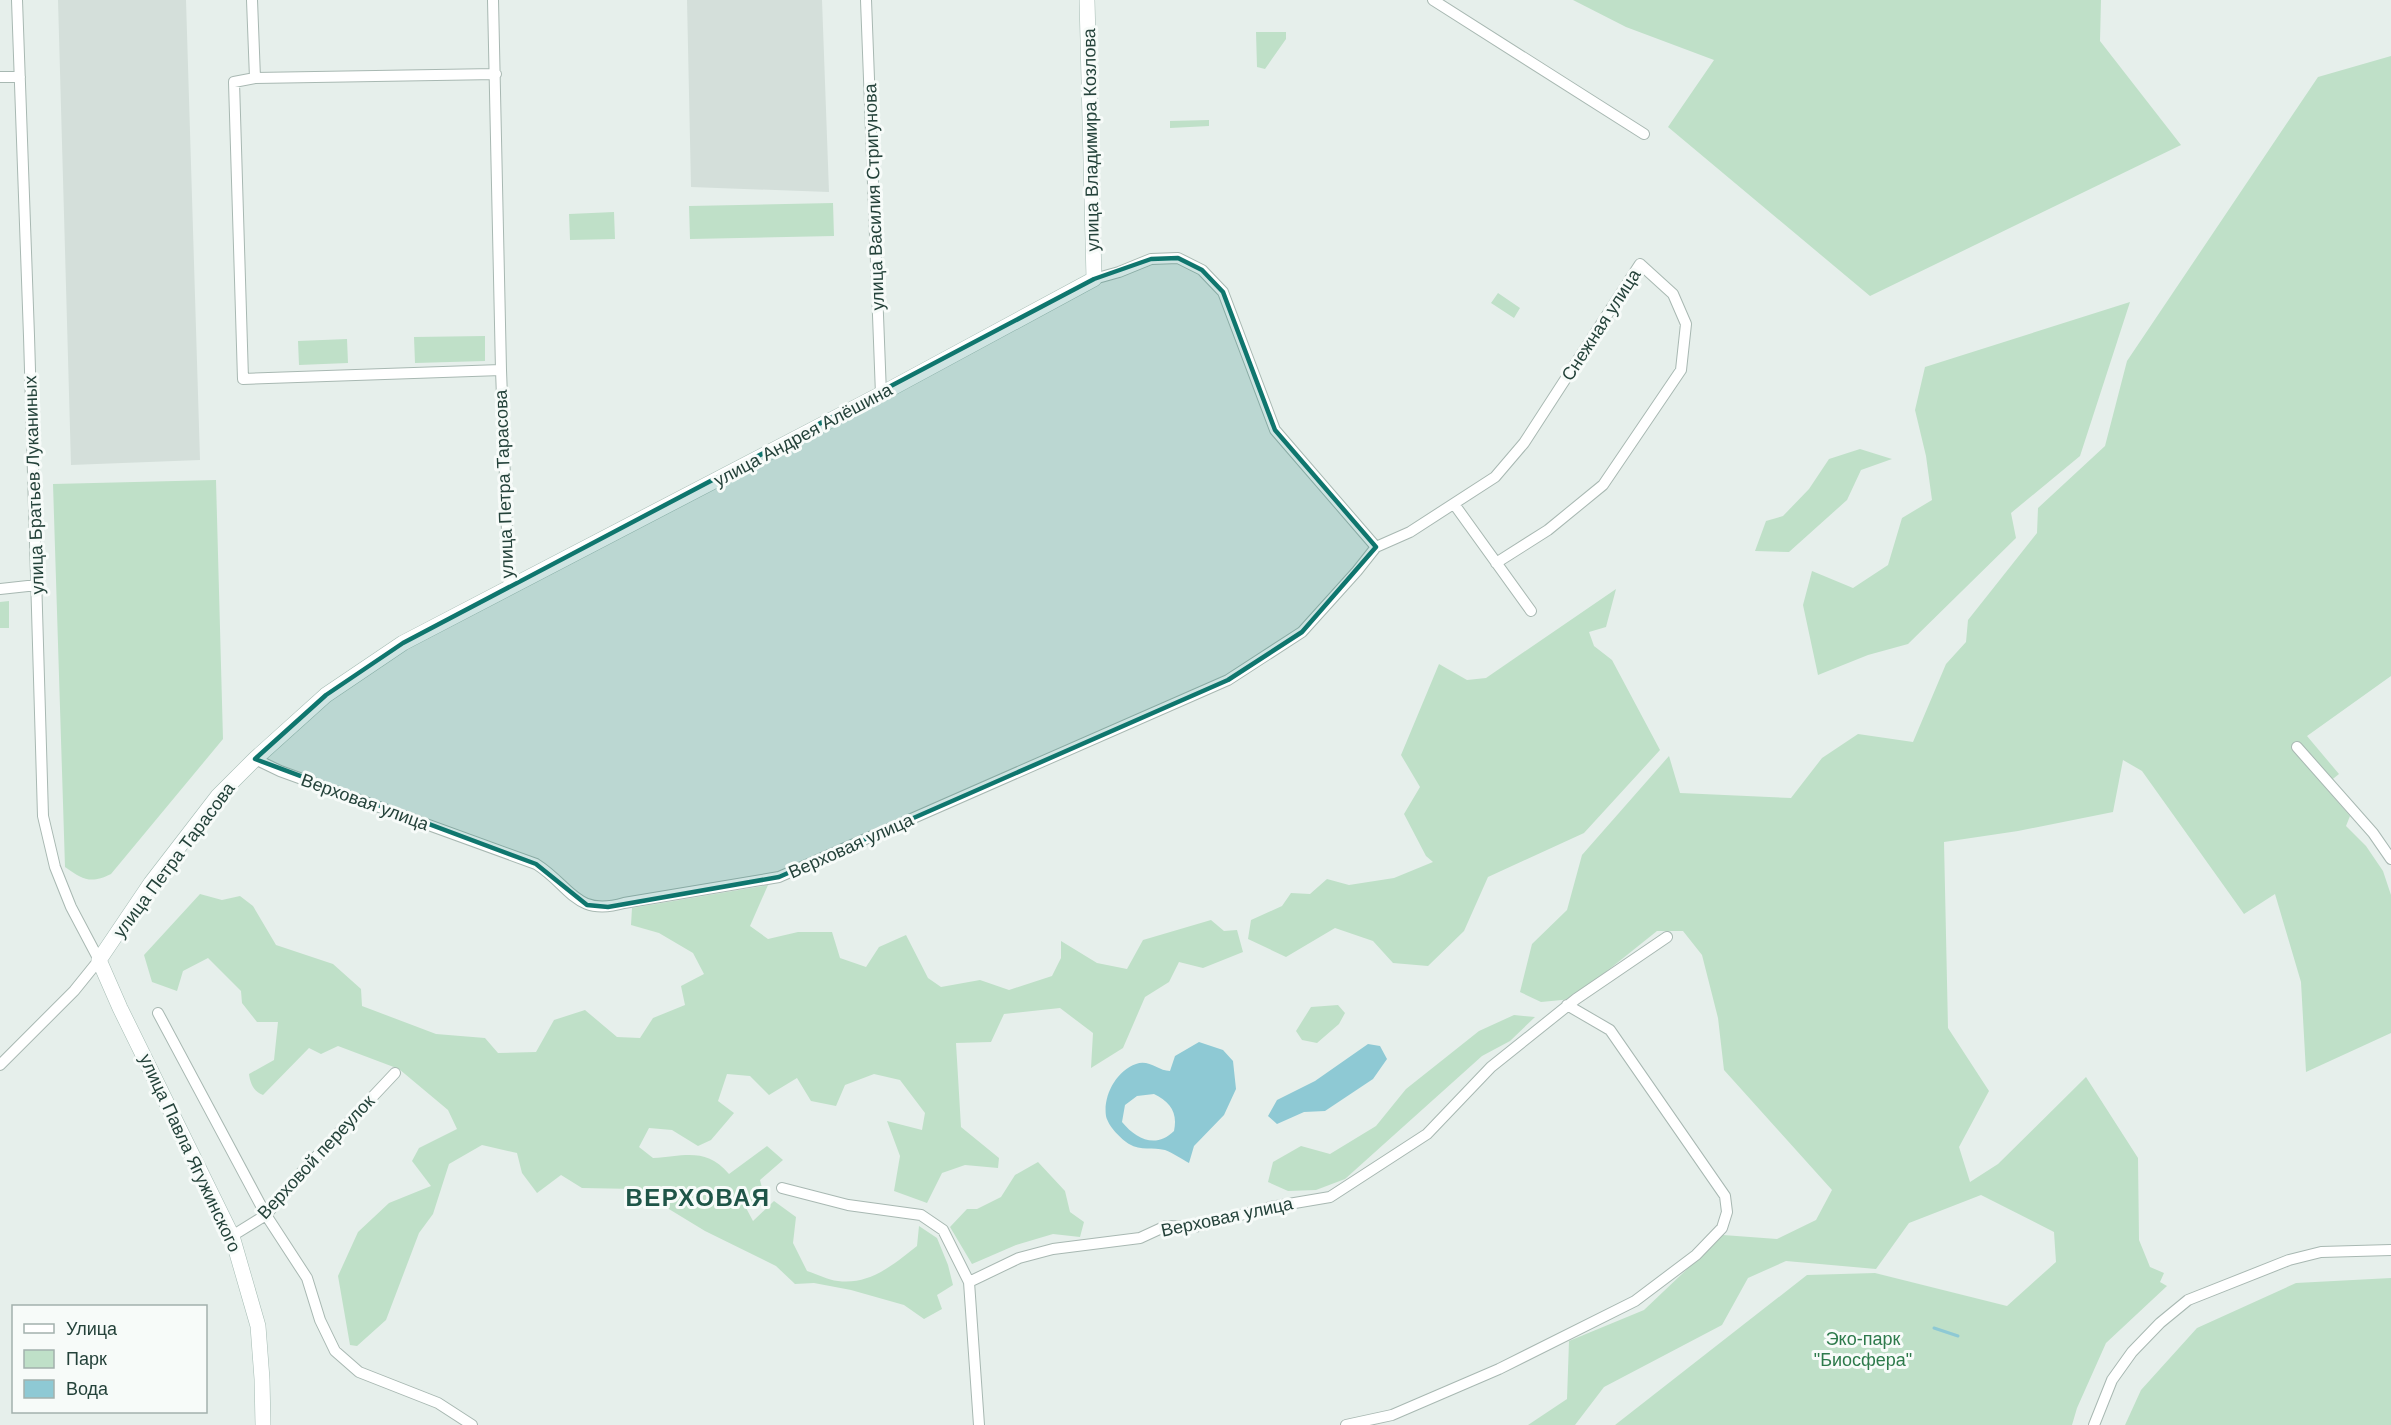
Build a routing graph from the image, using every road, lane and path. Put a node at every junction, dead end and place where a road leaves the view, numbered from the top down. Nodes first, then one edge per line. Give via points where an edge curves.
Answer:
1 (17, 0) edge
2 (252, 0) edge
3 (493, 0) edge
4 (866, 0) edge
5 (1087, 0) edge
6 (1433, 0) edge
7 (496, 74) junction
8 (20, 76) junction
9 (0, 77) edge
10 (255, 78) junction
11 (1644, 134) dead end
12 (1094, 279) junction
13 (501, 370) junction
14 (881, 394) junction
15 (1454, 504) junction
16 (1376, 547) junction
17 (1496, 563) junction
18 (37, 585) junction
19 (509, 586) junction
20 (0, 589) edge
21 (1531, 610) dead end
22 (2297, 747) dead end
23 (255, 759) junction
24 (2391, 858) edge
25 (1667, 937) dead end
26 (99, 960) junction
27 (1567, 1005) junction
28 (158, 1013) dead end
29 (0, 1065) edge
30 (395, 1073) dead end
31 (782, 1188) dead end
32 (266, 1215) junction
33 (232, 1236) junction
34 (2391, 1250) edge
35 (969, 1282) junction
36 (262, 1425) edge
37 (472, 1425) edge
38 (979, 1425) edge
39 (1346, 1425) edge
40 (2094, 1425) edge

1 - 8 street, улица Братьев Луканиных
2 - 10 street
3 - 7 street, улица Петра Тарасова
4 - 14 street, улица Василия Стригунова
5 - 12 street, улица Владимира Козлова
6 - 11 street
7 - 10 street
7 - 13 street, улица Петра Тарасова
8 - 9 street
8 - 18 street, улица Братьев Луканиных
10 - 13 street via 234,82 243,379
12 - 14 street, улица Андрея Алёшина
12 - 16 street via 1151,259 1178,258 1202,270 1223,292 1275,430
13 - 19 street, улица Петра Тарасова
14 - 19 street, улица Андрея Алёшина
15 - 16 street, Снежная улица via 1410,532
15 - 17 street
15 - 17 street, Снежная улица via 1495,477 1524,443 1640,264 1659,279 1673,294 1686,324 1681,370 1604,486 1548,530
16 - 23 street, Верховая улица via 1302,632 1228,680 779,877 608,908 586,905 573,897 553,874 536,864
17 - 21 street
18 - 20 street
18 - 26 street, улица Братьев Луканиных via 43,816 56,867
19 - 23 street, улица Петра Тарасова via 404,643 336,689
22 - 24 street
23 - 26 street, улица Петра Тарасова via 218,796
25 - 27 street, Верховая улица
26 - 29 street via 74,991
26 - 33 street, улица Павла Ягужинского
27 - 35 street, Верховая улица via 1491,1067 1427,1134 1330,1197 1271,1207 1195,1227 1166,1226 1140,1238 1053,1249 1019,1258
27 - 39 street via 1610,1030 1725,1196 1727,1212 1722,1228 1696,1255 1635,1301 1499,1369 1392,1415
28 - 32 street
30 - 32 street, Верховой переулок
31 - 35 street via 848,1204 921,1215 943,1230
32 - 33 street, Верховой переулок
32 - 37 street via 307,1278 335,1351 359,1372 438,1403
33 - 36 street, улица Павла Ягужинского via 258,1326
34 - 40 street via 2321,1252 2289,1260 2188,1300 2132,1352 2112,1380
35 - 38 street

